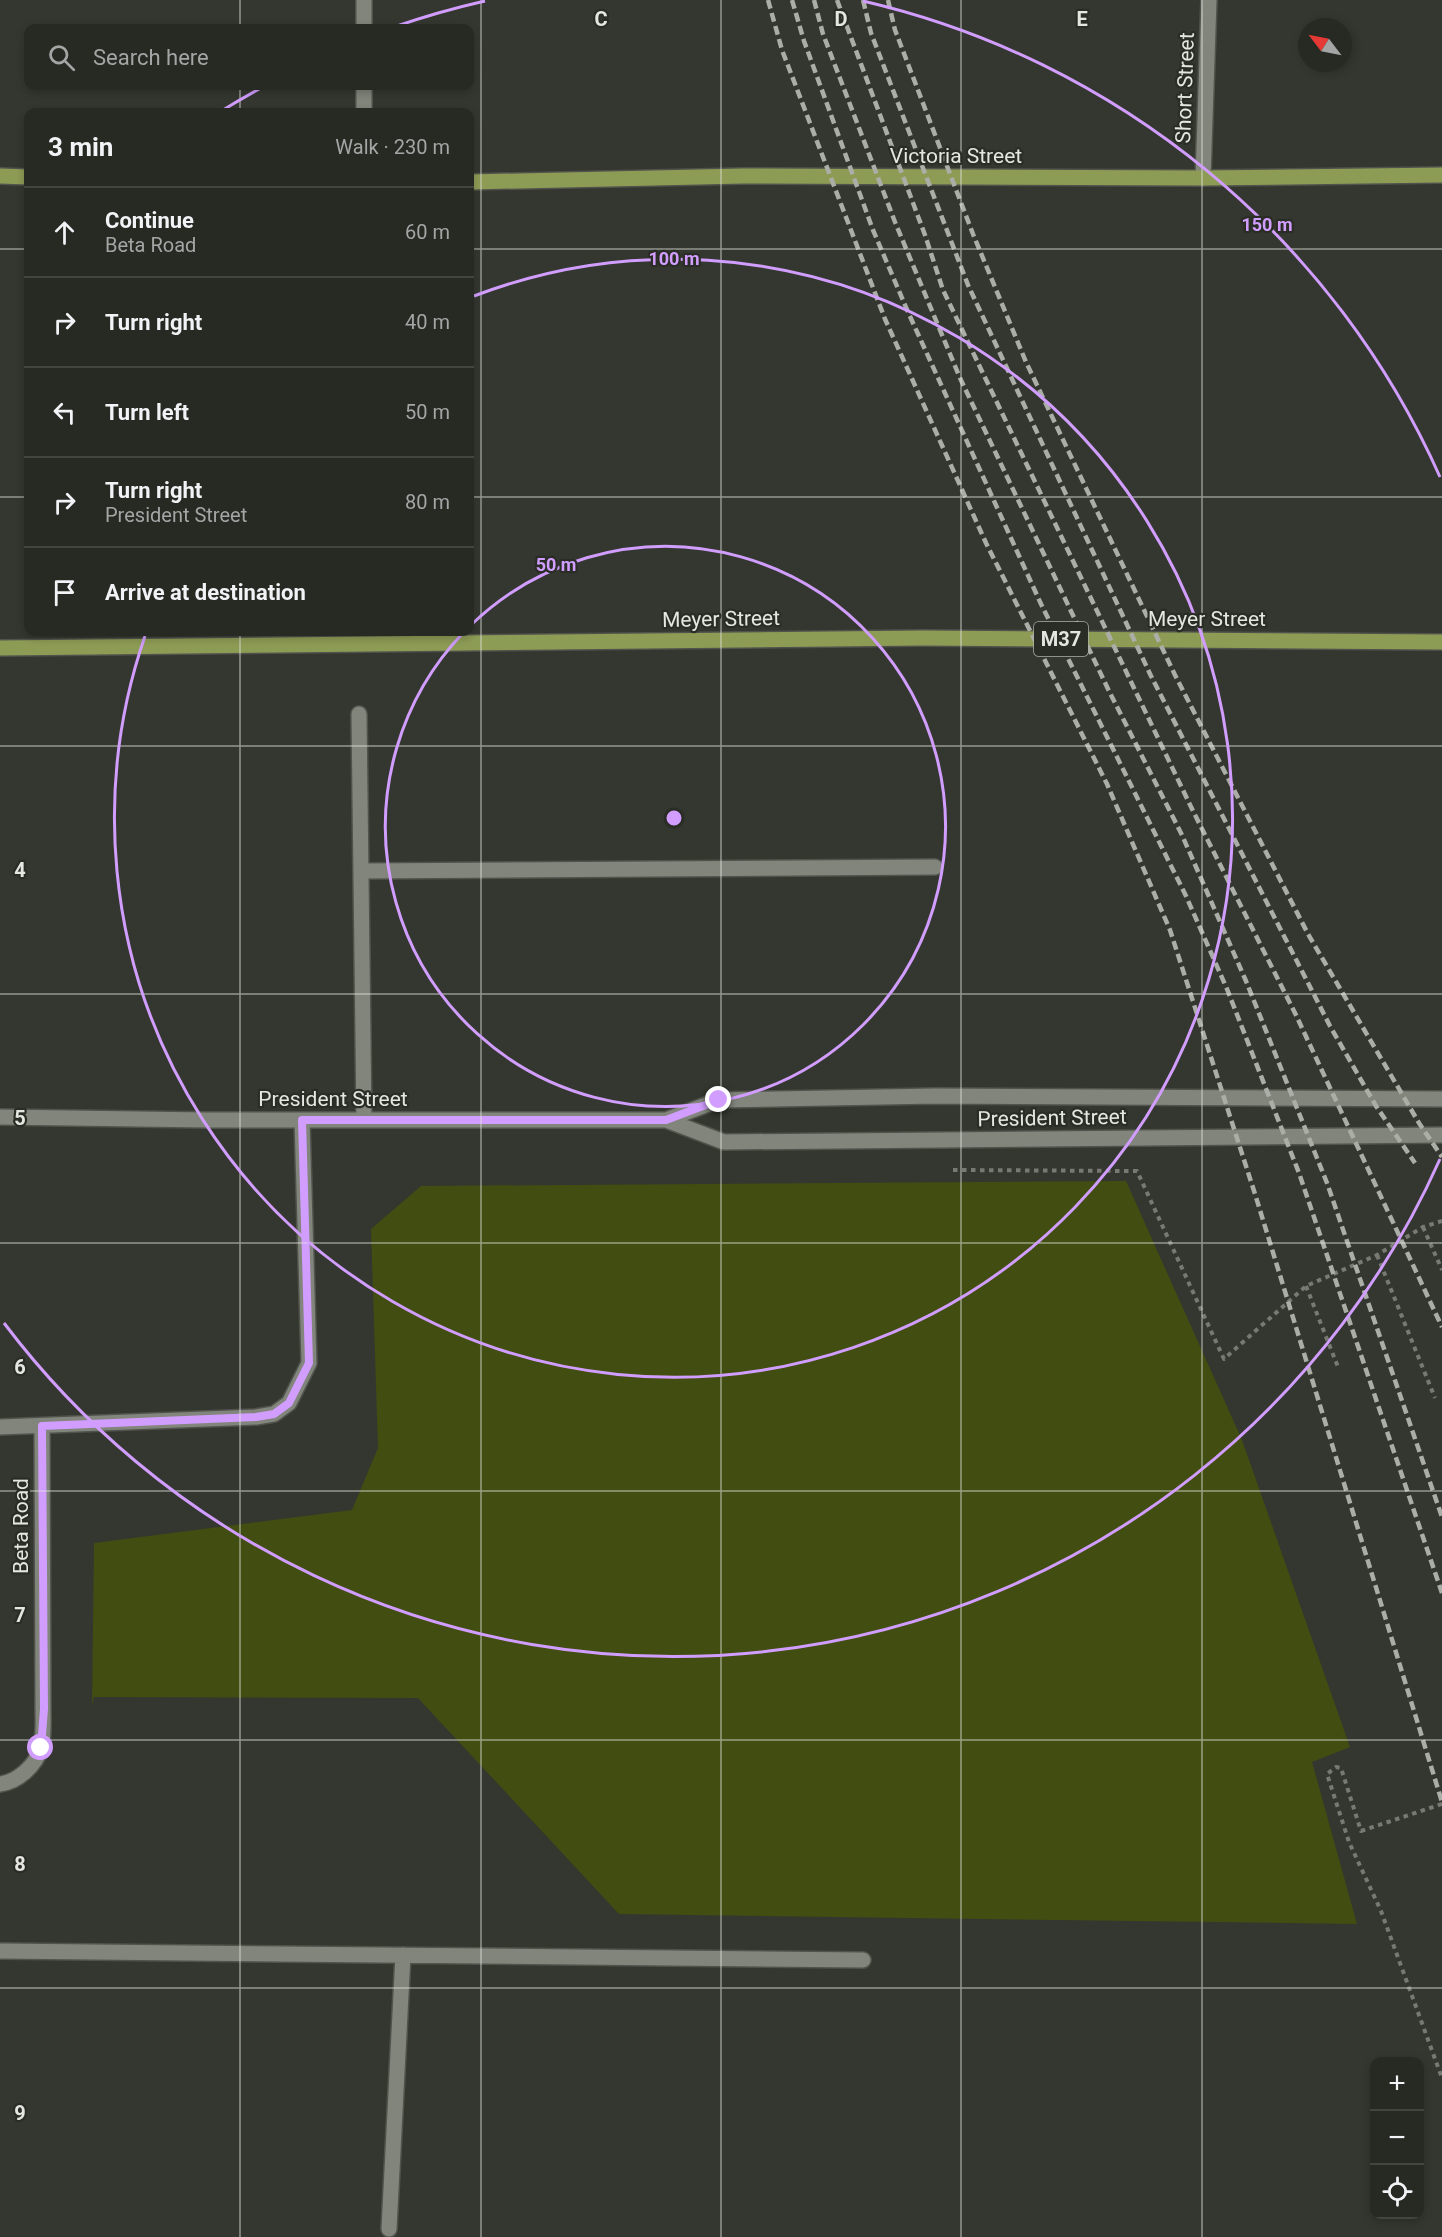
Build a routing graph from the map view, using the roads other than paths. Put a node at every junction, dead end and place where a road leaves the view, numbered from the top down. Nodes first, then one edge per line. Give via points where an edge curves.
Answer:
1 (364, 0) edge
2 (1209, 0) edge
3 (364, 24) edge
4 (364, 90) edge
5 (364, 108) edge
6 (1442, 175) edge
7 (0, 176) edge
8 (24, 177) edge
9 (1203, 178) junction
10 (474, 182) edge
11 (1442, 642) edge
12 (0, 648) edge
13 (359, 714) dead end
14 (935, 867) dead end
15 (361, 871) junction
16 (1442, 1099) edge
17 (0, 1117) edge
18 (302, 1120) junction
19 (364, 1120) junction
20 (666, 1120) junction
21 (1442, 1134) edge
22 (42, 1426) junction
23 (0, 1427) edge
24 (0, 1784) edge
25 (0, 1951) edge
26 (403, 1955) junction
27 (863, 1960) dead end
28 (389, 2229) dead end

1 - 3 street
2 - 9 street, Short Street
4 - 5 street
6 - 9 main road, Victoria Street
7 - 8 main road
9 - 10 main road, Victoria Street via 743,176
11 - 12 main road, Meyer Street / M37 via 911,638
13 - 15 street
14 - 15 street
15 - 19 street
16 - 20 street, President Street via 935,1095 719,1100
17 - 18 street, President Street
18 - 19 street, President Street
18 - 22 street via 309,1363 289,1403 274,1414 256,1417
19 - 20 street, President Street
20 - 21 street, President Street via 724,1142
22 - 23 street
22 - 24 street, Beta Road via 41,1748 27,1770 11,1783
25 - 26 street
26 - 27 street
26 - 28 street

